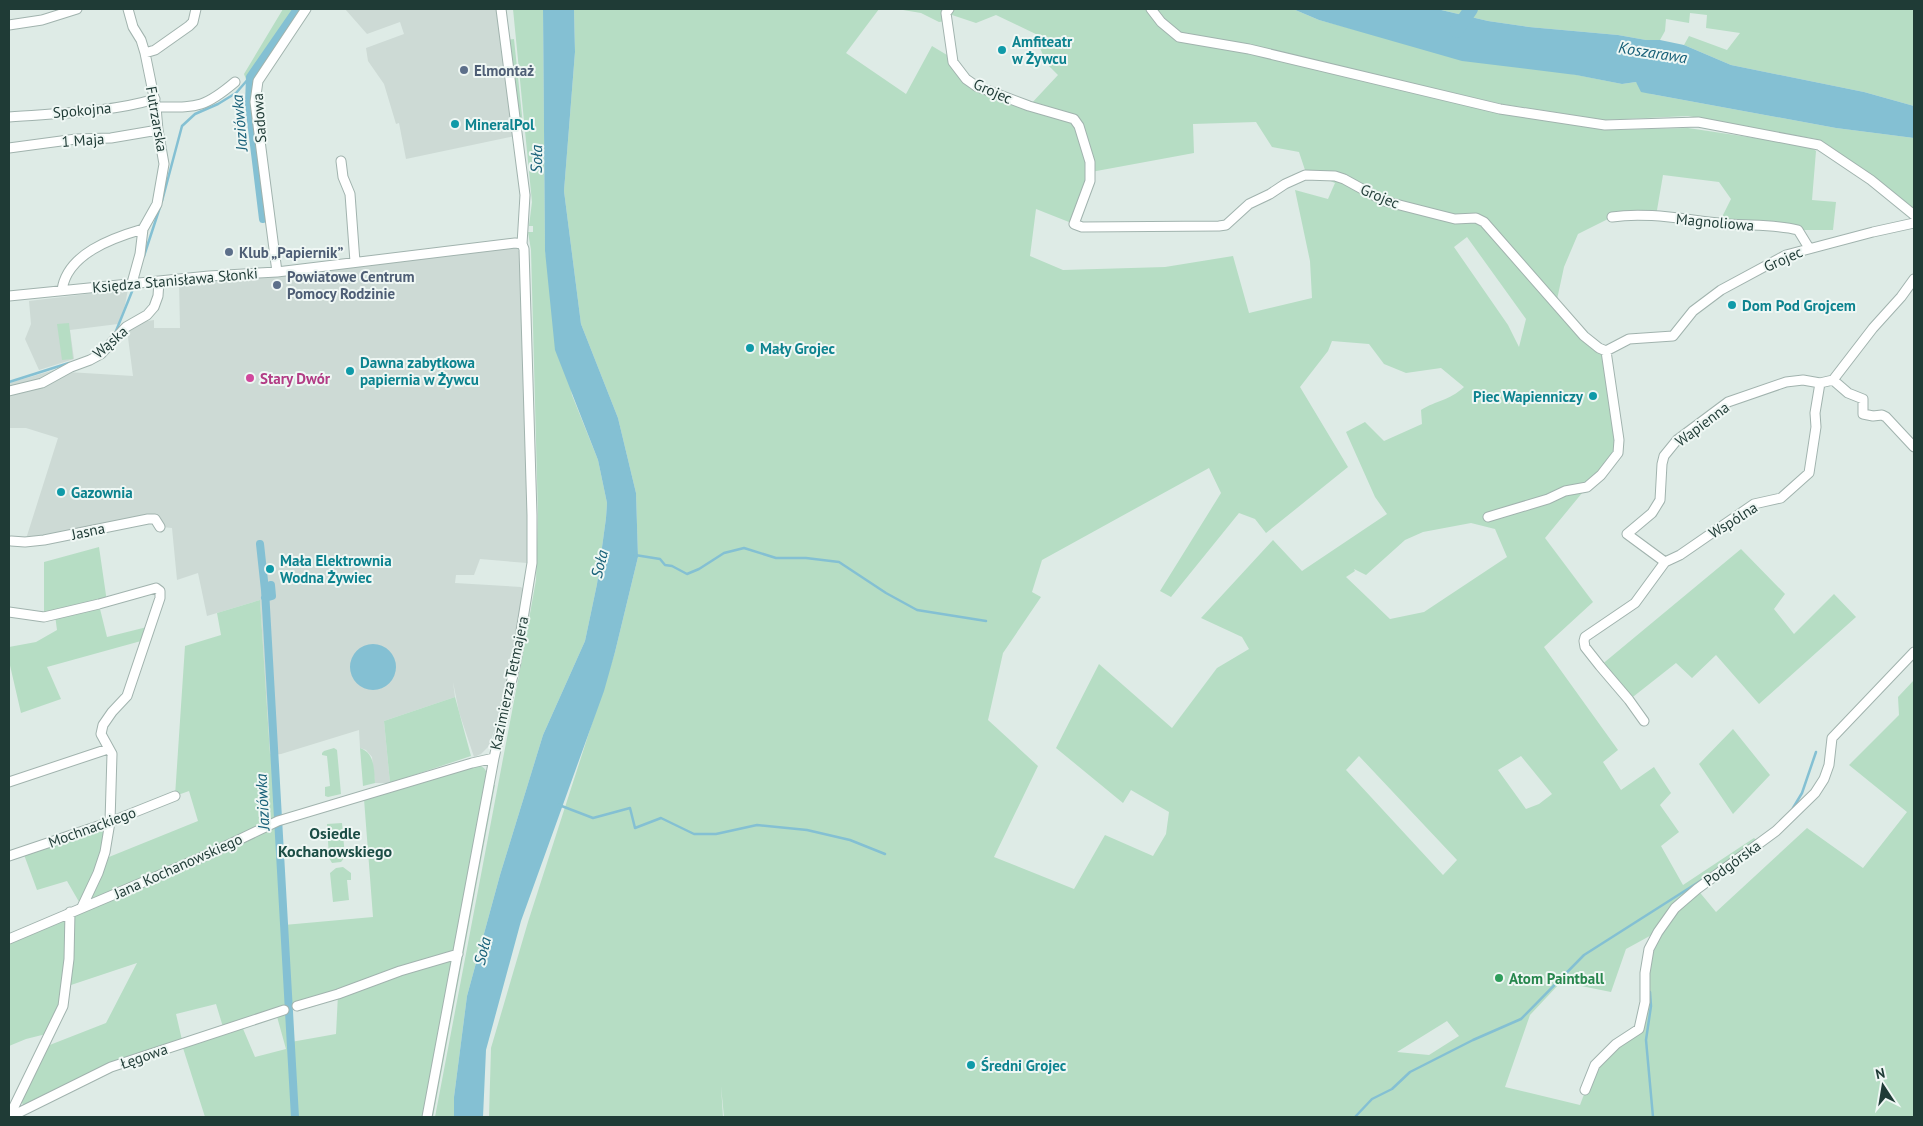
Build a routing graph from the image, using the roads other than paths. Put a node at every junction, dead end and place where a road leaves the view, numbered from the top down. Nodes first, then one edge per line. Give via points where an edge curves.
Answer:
1 (77, 9) edge
2 (128, 9) edge
3 (196, 9) edge
4 (306, 9) edge
5 (501, 9) edge
6 (949, 9) edge
7 (1151, 9) edge
8 (9, 25) edge
9 (145, 53) junction
10 (235, 82) dead end
11 (155, 103) junction
12 (9, 117) edge
13 (158, 130) junction
14 (9, 148) edge
15 (341, 162) dead end
16 (1914, 214) edge
17 (1612, 217) dead end
18 (1914, 223) edge
19 (143, 229) junction
20 (522, 244) junction
21 (1809, 248) junction
22 (355, 262) junction
23 (278, 272) junction
24 (1914, 279) edge
25 (159, 281) junction
26 (132, 283) junction
27 (62, 290) junction
28 (9, 296) edge
29 (1606, 351) junction
30 (1833, 380) junction
31 (1820, 383) junction
32 (9, 391) edge
33 (1914, 447) edge
34 (1488, 517) dead end
35 (160, 527) dead end
36 (10, 542) edge
37 (1666, 562) junction
38 (9, 612) edge
39 (1914, 652) edge
40 (1644, 721) dead end
41 (108, 749) junction
42 (494, 758) junction
43 (9, 782) edge
44 (175, 796) dead end
45 (110, 822) junction
46 (9, 856) edge
47 (82, 907) junction
48 (70, 912) junction
49 (9, 939) edge
50 (458, 954) junction
51 (297, 1006) dead end
52 (284, 1010) dead end
53 (1585, 1090) dead end
54 (10, 1117) edge
55 (427, 1117) edge

1 - 8 street via 42,20
2 - 9 street, Futrzarska
3 - 9 street via 189,26 155,50
4 - 23 street, Sadowa via 258,81 255,93
5 - 20 street via 525,195
6 - 29 street, Grojec via 946,13 951,53 966,79 1029,106 1074,119 1080,126 1090,162 1090,181 1074,224 1082,227 1226,225 1249,204 1296,178 1304,175 1335,176 1384,200 1447,217 1469,217 1484,222 1584,336
7 - 16 street via 1179,36 1500,109 1605,125 1698,122 1819,145
9 - 11 street, Futrzarska
10 - 11 street, Spokojna via 204,104 186,108
11 - 12 street, Spokojna
11 - 13 street, Futrzarska
13 - 14 street, 1 Maja
13 - 19 street, Futrzarska via 163,172 157,204
15 - 22 street via 350,194
17 - 21 street, Magnoliowa via 1656,216 1786,227 1798,230
18 - 21 street, Grojec
19 - 26 street, Futrzarska
19 - 27 street via 93,249 73,267
20 - 22 street, Księdza Stanisława Słonki
20 - 42 street, Kazimierza Tetmajera via 532,564 516,662
21 - 29 street, Grojec via 1786,255 1721,290 1693,311 1672,336 1629,339
22 - 23 street, Księdza Stanisława Słonki
23 - 25 street, Księdza Stanisława Słonki
24 - 30 street via 1902,298 1873,328
25 - 26 street, Księdza Stanisława Słonki
25 - 32 street, Wąska via 158,296 148,316 126,327 100,354 42,382
26 - 27 street, Księdza Stanisława Słonki
27 - 28 street, Księdza Stanisława Słonki
29 - 34 street via 1619,440 1618,453 1587,487 1565,491
30 - 31 street
30 - 33 street via 1848,393 1863,399 1863,414 1886,417
31 - 37 street, Wspólna via 1809,473 1781,498 1754,504
31 - 37 street, Wapienna via 1786,382 1728,402 1676,440 1664,456 1660,500 1652,513 1628,534
35 - 36 street, Jasna via 155,520 148,519 44,540
37 - 40 street, Wspólna via 1635,603 1585,637 1584,641 1585,647
38 - 41 street via 44,617 156,588 160,591 127,696 103,725 102,734
39 - 53 street, Podgórska via 1832,738 1829,765 1815,793 1776,830 1675,908 1649,949 1645,1002 1639,1029 1616,1044 1595,1065
41 - 43 street
41 - 45 street via 112,754
42 - 47 street, Jana Kochanowskiego via 276,822 207,855
42 - 50 street, Kazimierza Tetmajera
44 - 45 street, Mochnackiego
45 - 46 street, Mochnackiego
45 - 47 street via 98,874
47 - 48 street, Jana Kochanowskiego
48 - 49 street, Jana Kochanowskiego
48 - 54 street, Łęgowa via 63,1006
50 - 51 street
50 - 55 street, Kazimierza Tetmajera
52 - 54 street, Łęgowa via 111,1067

